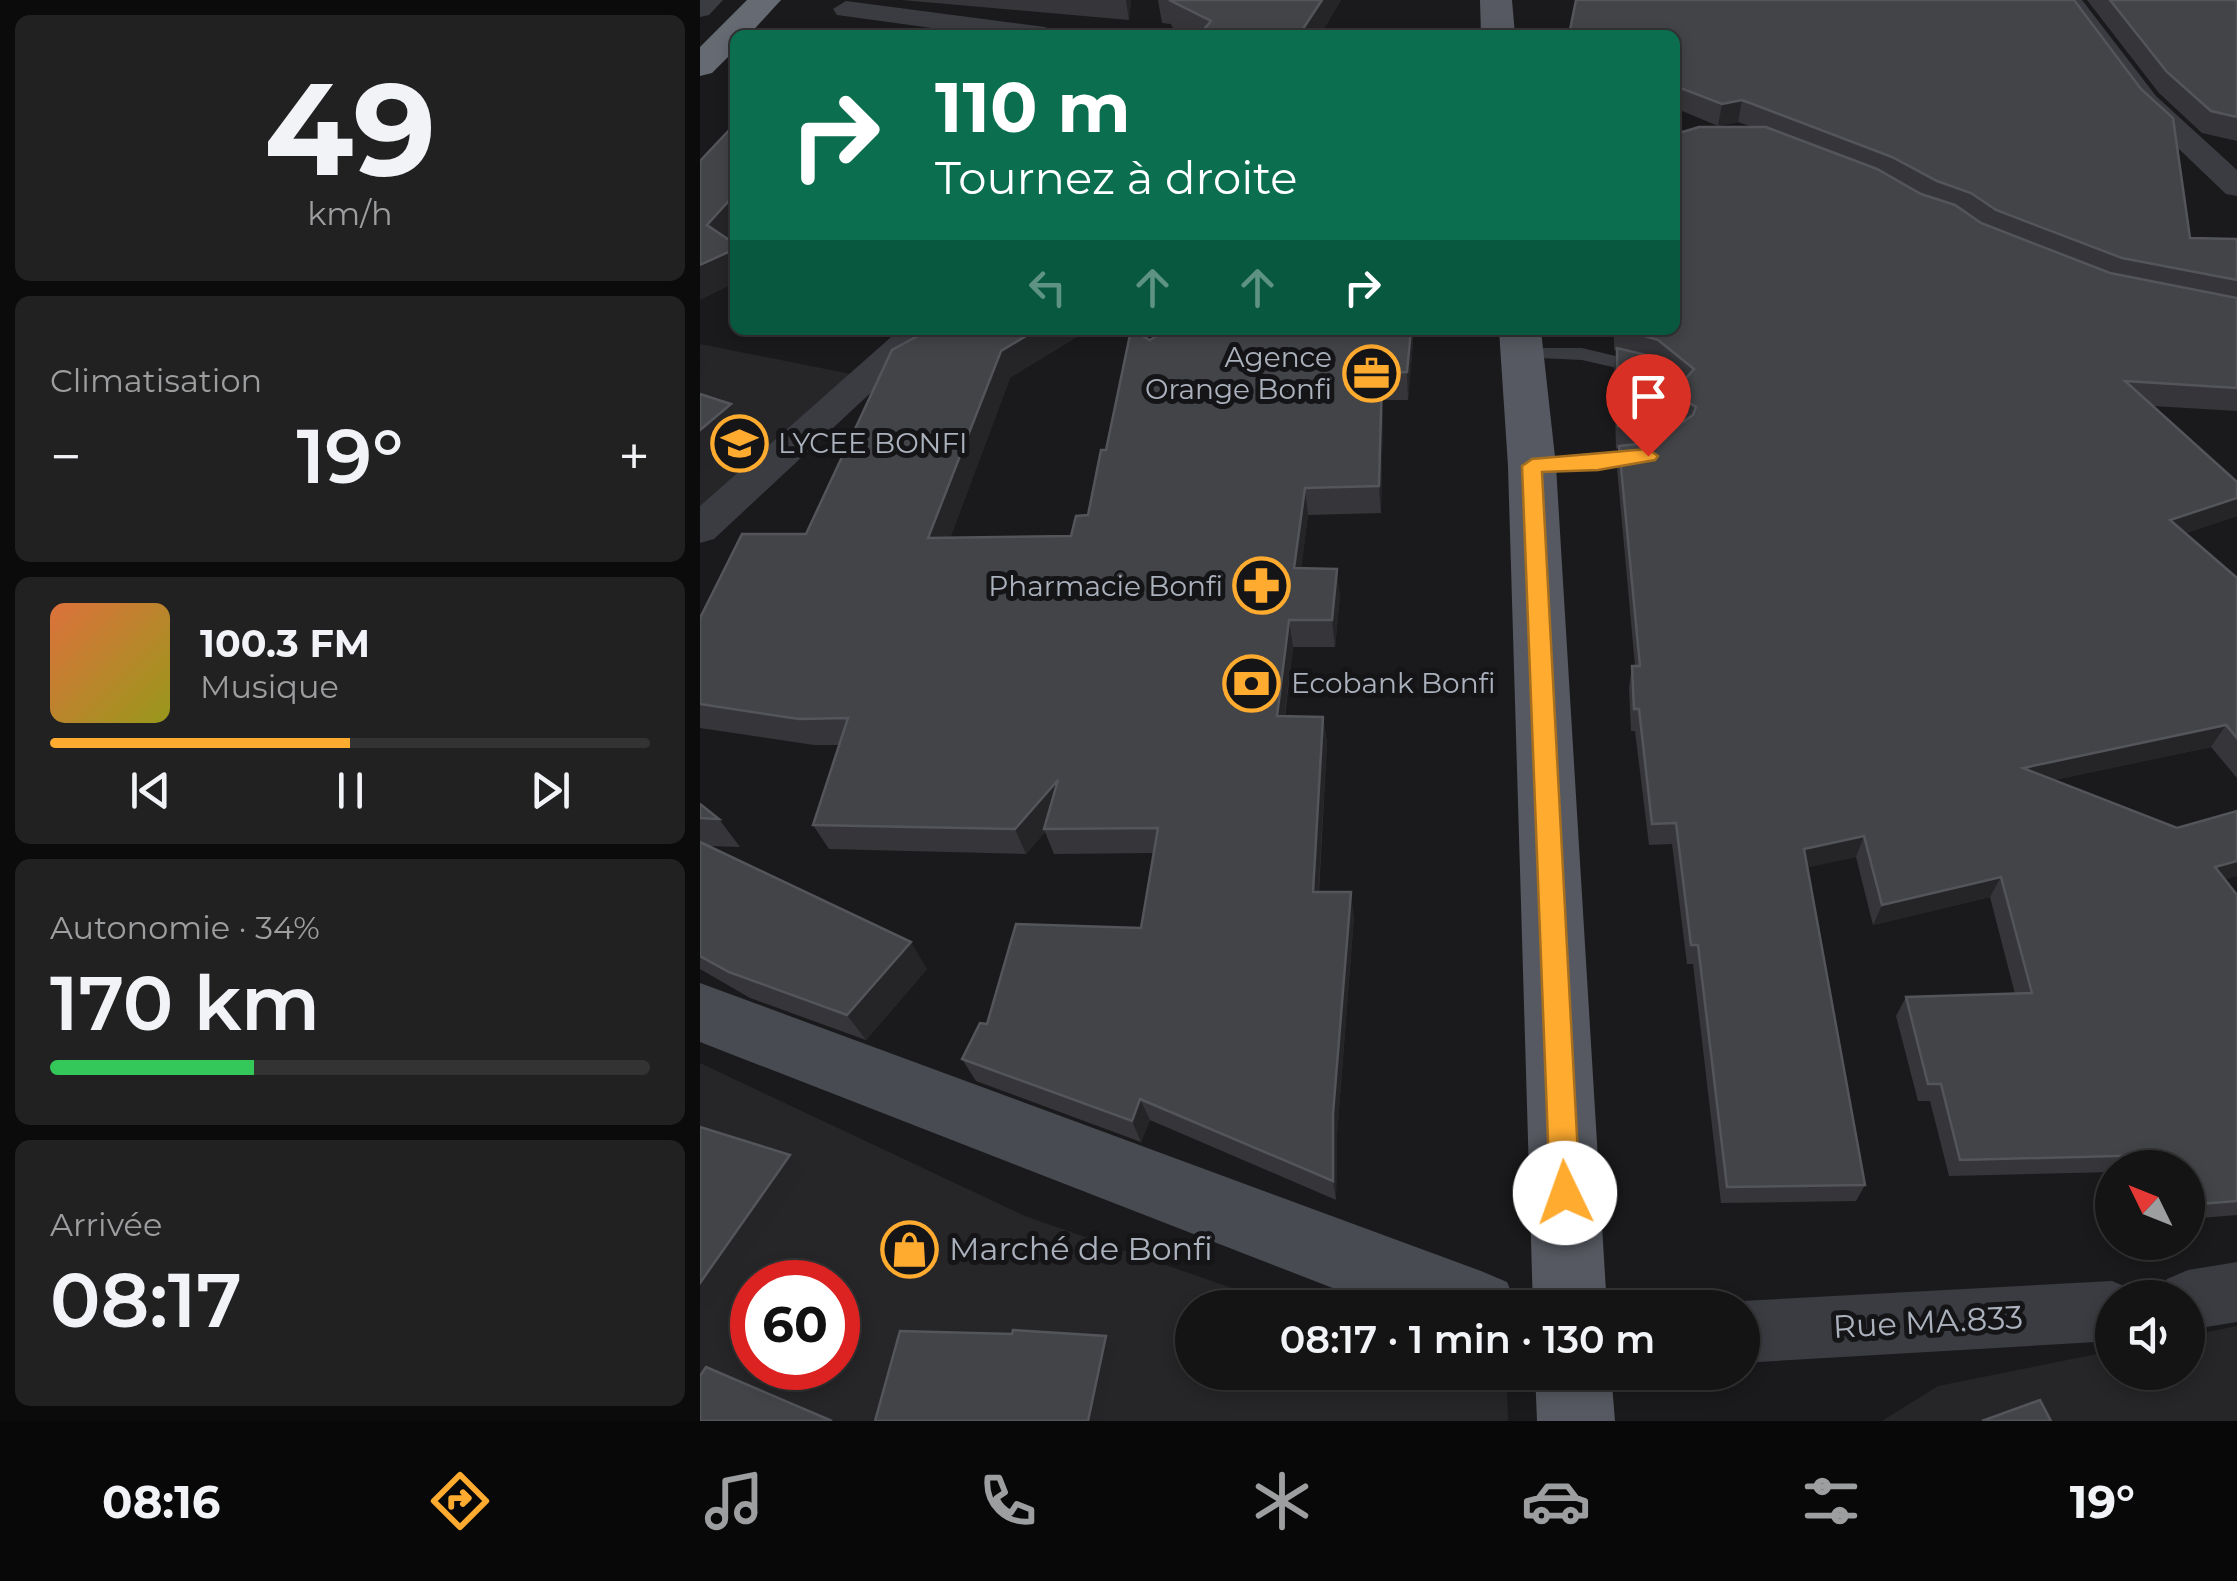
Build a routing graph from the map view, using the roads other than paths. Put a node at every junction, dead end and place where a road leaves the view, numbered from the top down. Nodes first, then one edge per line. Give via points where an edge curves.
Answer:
1 (710, 0) edge
2 (765, 0) edge
3 (1496, 0) edge
4 (2068, 0) edge
5 (801, 1) edge
6 (700, 9) edge
7 (846, 9) dead end
8 (746, 30) edge
9 (775, 30) edge
10 (1007, 30) edge
11 (1498, 30) edge
12 (730, 56) edge
13 (716, 79) edge
14 (2237, 187) edge
15 (914, 335) edge
16 (1521, 342) edge
17 (1666, 381) edge
18 (1664, 444) edge
19 (1532, 466) junction
20 (700, 529) edge
21 (700, 1012) edge
22 (1433, 1290) edge
23 (1569, 1290) edge
24 (2237, 1292) edge
25 (2205, 1297) edge
26 (2095, 1312) edge
27 (1760, 1331) edge
28 (1575, 1390) edge
29 (1576, 1421) edge

1 - 6 street
2 - 8 highway
3 - 11 main road
4 - 14 street via 2146,102
5 - 9 highway
7 - 10 street
12 - 13 highway
15 - 20 street
16 - 17 lane via 1655,371
16 - 19 main road
18 - 19 lane via 1648,456
19 - 23 main road
21 - 22 street
24 - 25 street
26 - 27 street, Rue MA.833
28 - 29 main road

